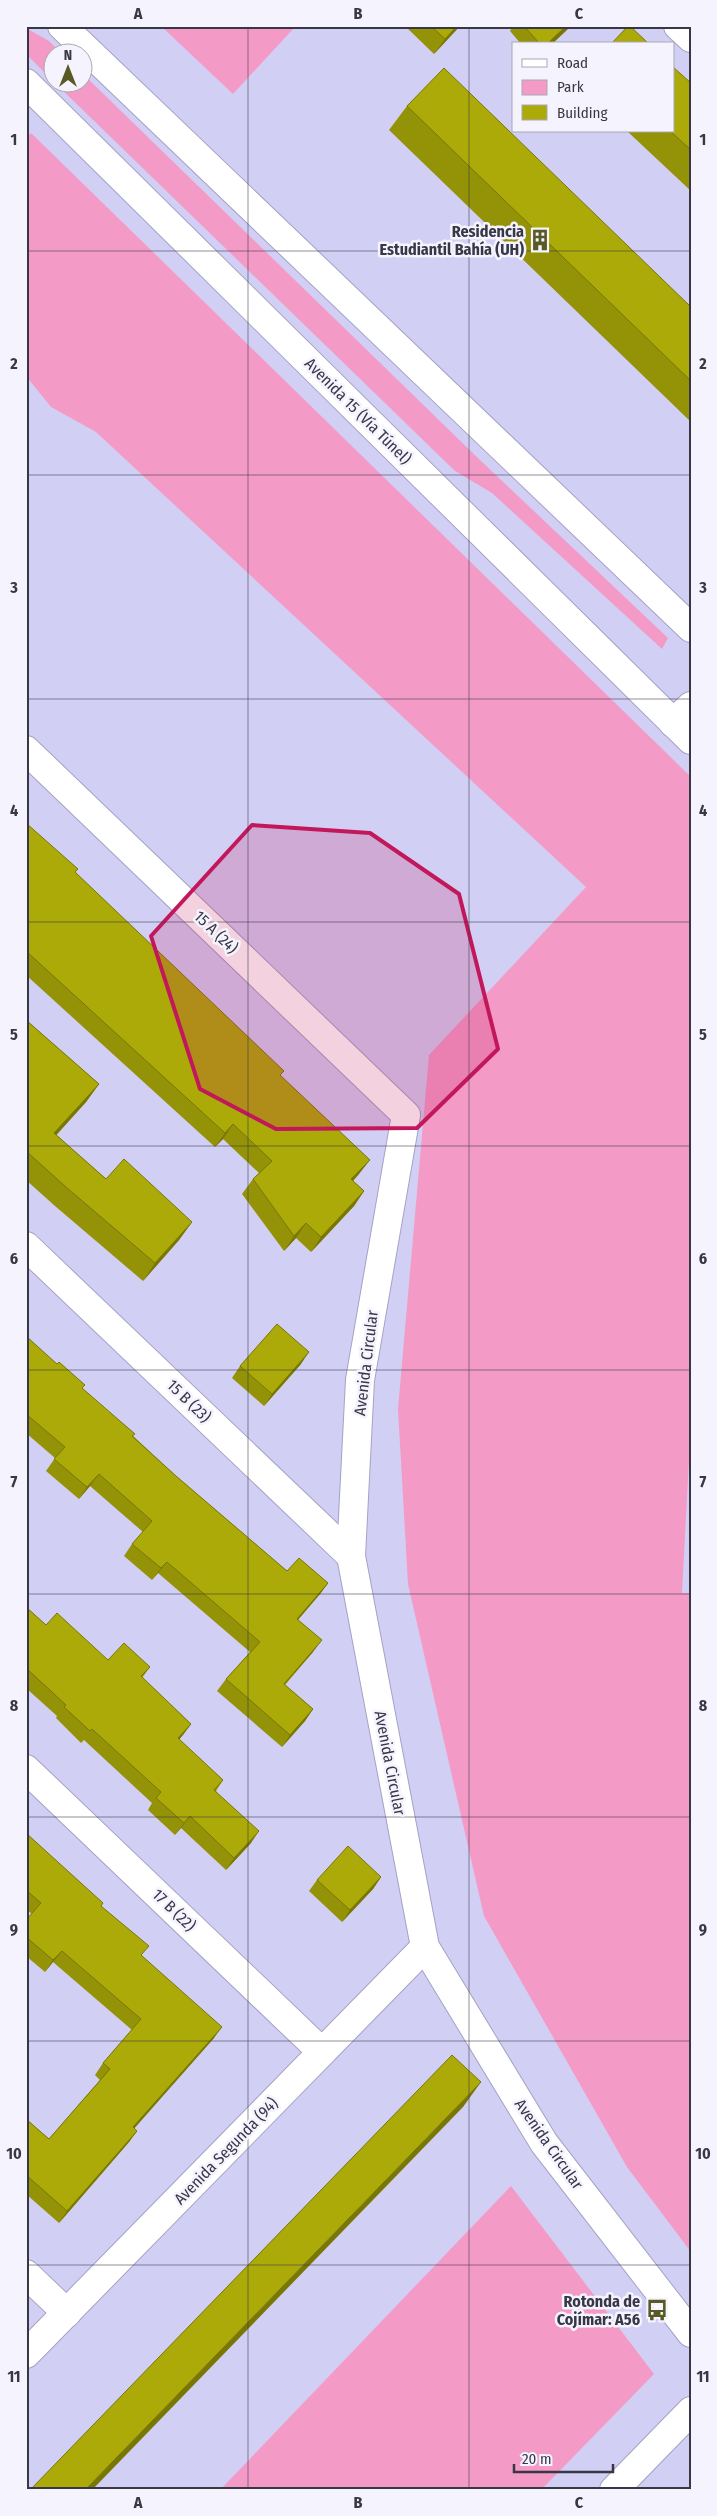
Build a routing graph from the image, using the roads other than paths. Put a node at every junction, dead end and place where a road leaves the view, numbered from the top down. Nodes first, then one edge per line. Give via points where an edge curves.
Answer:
1 (62, 26) edge
2 (678, 26) edge
3 (691, 38) edge
4 (26, 83) edge
5 (691, 628) edge
6 (685, 723) edge
7 (26, 750) edge
8 (406, 1114) joint
9 (26, 1246) edge
10 (351, 1556) junction
11 (26, 1769) edge
12 (425, 1947) junction
13 (322, 2052) junction
14 (26, 2274) edge
15 (67, 2312) junction
16 (691, 2333) edge
17 (26, 2354) edge
18 (691, 2411) edge
19 (624, 2486) edge

1 - 5 street
2 - 3 street
4 - 6 street, Avenida 15 (Vía Túnel)
7 - 8 street, 15 A (24)
8 - 10 street, Avenida Circular via 360,1380
9 - 10 street, 15 B (23)
10 - 12 street, Avenida Circular
11 - 13 street, 17 B (22)
12 - 13 street, Avenida Segunda (94)
12 - 16 street, Avenida Circular via 544,2142
13 - 15 street, Avenida Segunda (94)
14 - 15 street
15 - 17 street, Avenida Segunda (94)
18 - 19 street

